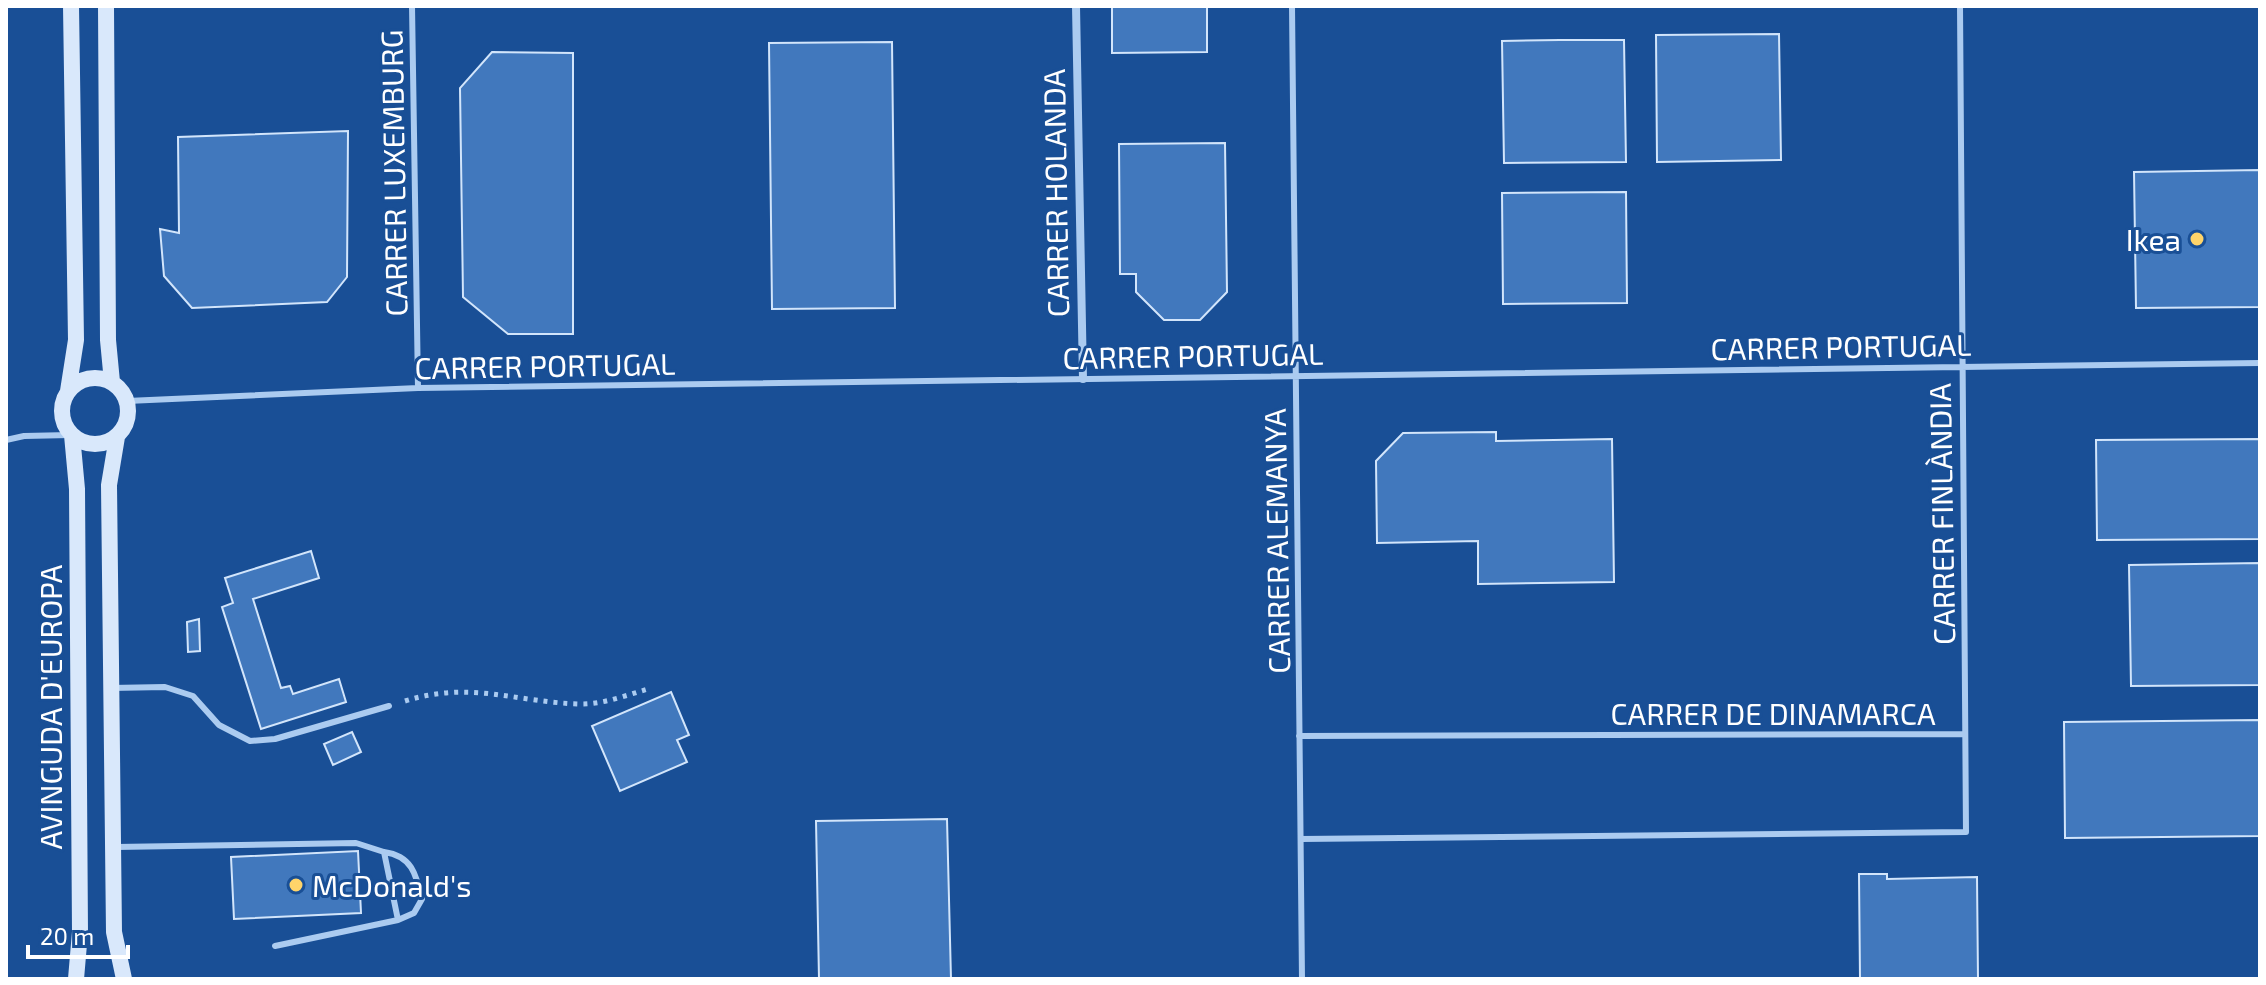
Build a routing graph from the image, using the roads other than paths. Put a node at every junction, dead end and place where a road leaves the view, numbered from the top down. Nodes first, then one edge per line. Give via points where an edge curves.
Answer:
1 (71, 6) edge
2 (106, 6) edge
3 (412, 6) edge
4 (1076, 6) edge
5 (1292, 6) edge
6 (1960, 6) edge
7 (2260, 363) edge
8 (1961, 367) junction
9 (1296, 376) junction
10 (1083, 379) junction
11 (112, 382) junction
12 (418, 388) junction
13 (68, 391) junction
14 (127, 401) junction
15 (72, 435) junction
16 (117, 437) junction
17 (6, 440) edge
18 (111, 688) junction
19 (389, 706) road end
20 (1965, 734) junction
21 (1299, 736) junction
22 (1301, 839) junction
23 (113, 847) junction
24 (384, 852) junction
25 (398, 920) junction
26 (275, 946) dead end
27 (76, 979) edge
28 (124, 979) edge
29 (1302, 979) edge

1 - 13 street, AVINGUDA D'EUROPA via 76,340
2 - 11 street
3 - 12 lane, CARRER LUXEMBURG
4 - 10 street, CARRER HOLANDA
5 - 9 lane, CARRER ALEMANYA
6 - 8 lane, CARRER FINLÀNDIA
7 - 8 lane, CARRER PORTUGAL
8 - 9 lane, CARRER PORTUGAL
8 - 20 lane, CARRER FINLÀNDIA
9 - 10 lane, CARRER PORTUGAL
9 - 21 lane, CARRER ALEMANYA
10 - 12 lane, CARRER PORTUGAL
11 - 13 street via 93,377
11 - 14 street
12 - 14 lane, CARRER PORTUGAL
13 - 15 street, AVINGUDA D'EUROPA via 61,409
14 - 16 street, AVINGUDA D'EUROPA via 128,420
15 - 16 street via 89,444
15 - 17 lane
15 - 27 street, AVINGUDA D'EUROPA via 77,489
16 - 18 street, AVINGUDA D'EUROPA via 109,485
18 - 19 lane via 165,687 193,696 219,725 250,741 275,739
18 - 23 street, AVINGUDA D'EUROPA
20 - 21 lane, CARRER DE DINAMARCA
20 - 22 lane, CARRER DE DINAMARCA via 1966,832
21 - 22 lane, CARRER ALEMANYA
22 - 29 lane, CARRER ALEMANYA
23 - 24 lane via 356,843
23 - 28 street, AVINGUDA D'EUROPA via 114,932
24 - 25 lane
24 - 25 lane via 400,854 406,861 422,899 414,913
25 - 26 lane

